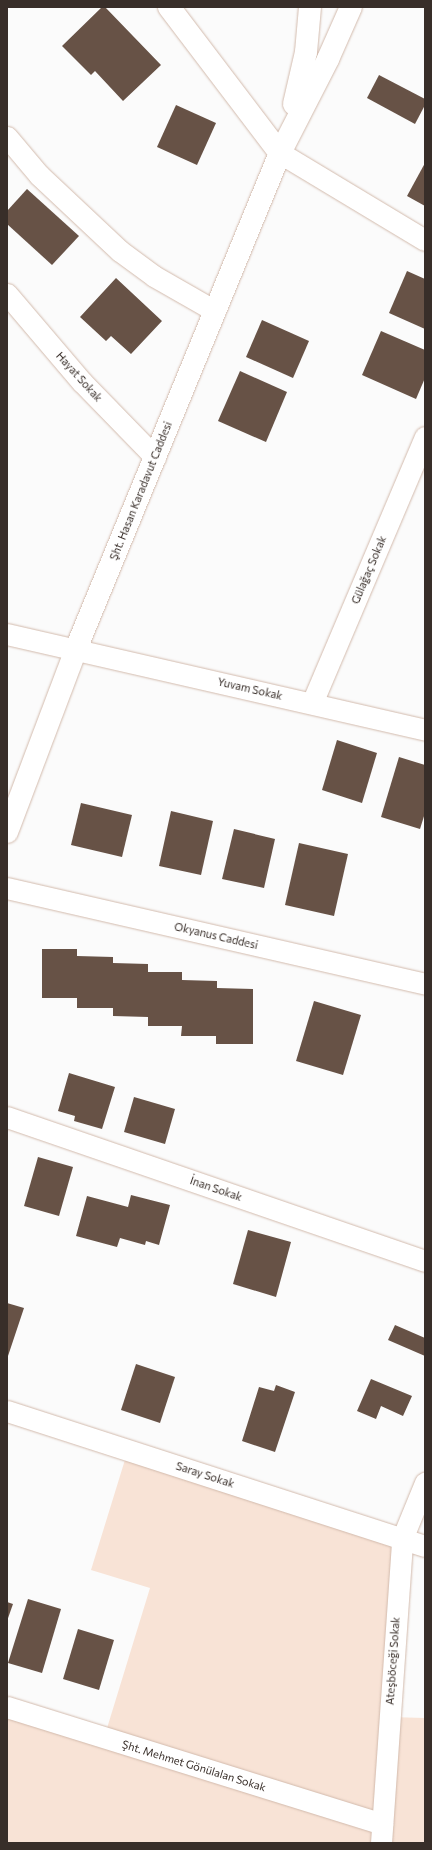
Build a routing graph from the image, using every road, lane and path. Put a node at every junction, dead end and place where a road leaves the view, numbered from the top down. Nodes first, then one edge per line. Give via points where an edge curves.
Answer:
1 (169, 7) edge
2 (310, 7) edge
3 (351, 7) edge
4 (7, 137) edge
5 (280, 153) junction
6 (425, 240) edge
7 (7, 294) edge
8 (215, 310) junction
9 (425, 438) edge
10 (155, 457) junction
11 (7, 634) edge
12 (76, 649) junction
13 (312, 703) junction
14 (425, 730) edge
15 (7, 832) edge
16 (7, 888) edge
17 (425, 984) edge
18 (7, 1117) edge
19 (425, 1261) edge
20 (7, 1410) edge
21 (425, 1483) edge
22 (402, 1539) junction
23 (425, 1546) edge
24 (7, 1707) edge
25 (381, 1834) edge

1 - 5 street
2 - 5 street via 302,75
3 - 5 street via 328,59
4 - 8 street via 39,174 120,251 154,276
5 - 6 street
5 - 8 street, Şht. Hasan Karadavut Caddesi
7 - 10 street, Hayat Sokak via 82,382
8 - 10 street, Şht. Hasan Karadavut Caddesi
9 - 13 street, Gülağaç Sokak
10 - 12 street, Şht. Hasan Karadavut Caddesi
11 - 12 street, Yuvam Sokak
12 - 13 street, Yuvam Sokak
12 - 15 street, Şht. Hasan Karadavut Caddesi
13 - 14 street, Yuvam Sokak
16 - 17 street, Okyanus Caddesi
18 - 19 street, İnan Sokak
20 - 22 street, Saray Sokak
21 - 22 street, Ateşböceği Sokak
22 - 23 street, Saray Sokak
22 - 25 street, Ateşböceği Sokak
24 - 25 street, Şht. Mehmet Gönülalan Sokak

